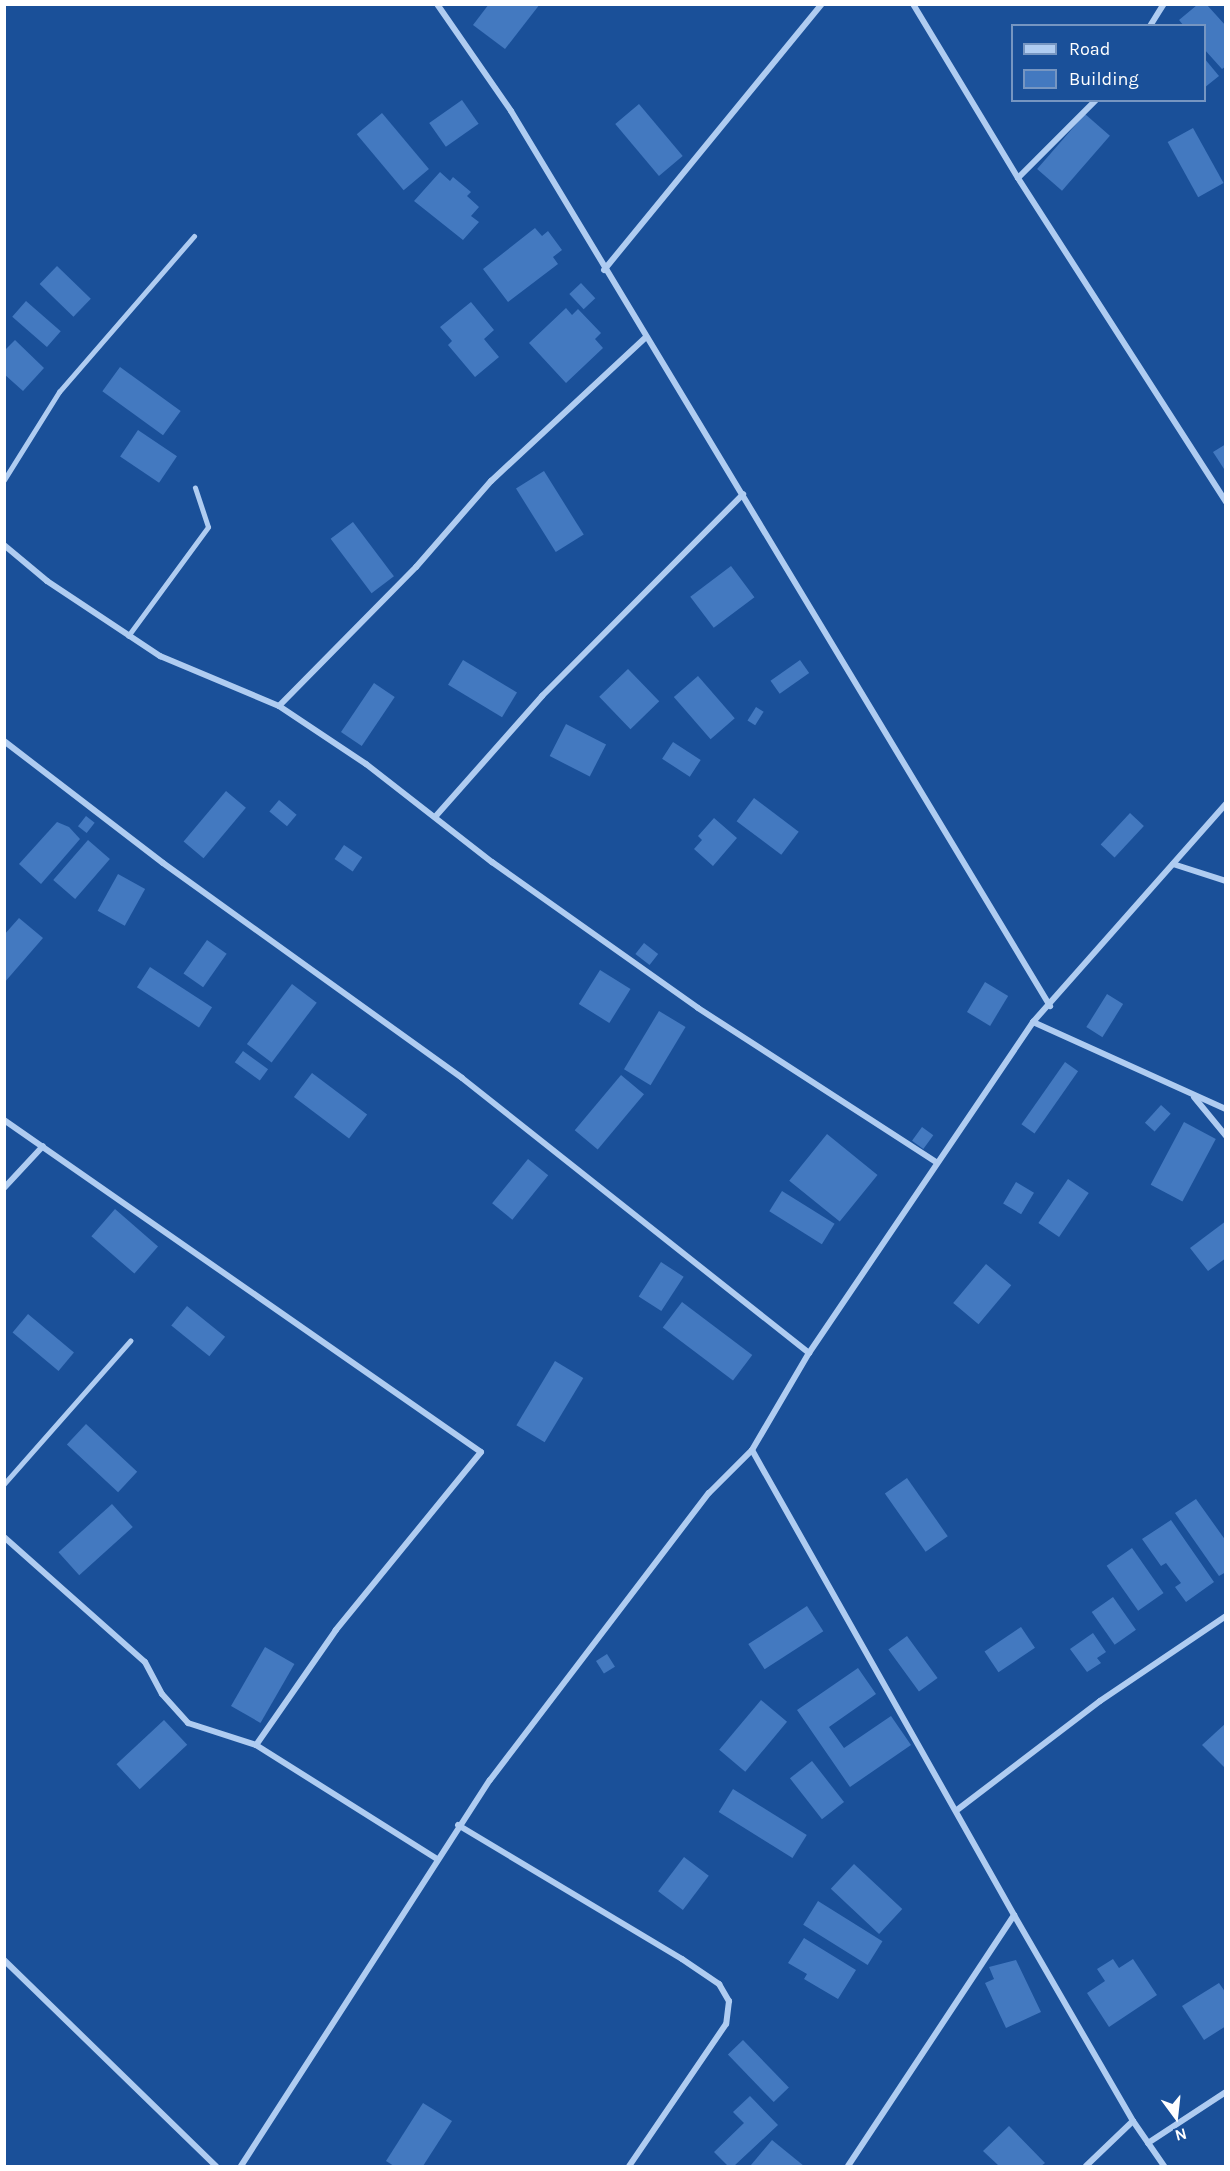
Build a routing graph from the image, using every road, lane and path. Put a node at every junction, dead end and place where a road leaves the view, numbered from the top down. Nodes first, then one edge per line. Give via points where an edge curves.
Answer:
1 (437, 4) edge
2 (822, 4) edge
3 (914, 4) edge
4 (1164, 4) edge
5 (1151, 24) edge
6 (1094, 102) edge
7 (1018, 178) junction
8 (194, 236) dead end
9 (604, 270) junction
10 (645, 338) junction
11 (4, 480) edge
12 (195, 488) dead end
13 (743, 494) junction
14 (1226, 502) edge
15 (4, 544) edge
16 (128, 636) junction
17 (279, 706) junction
18 (4, 741) edge
19 (1226, 804) edge
20 (435, 817) junction
21 (1173, 864) junction
22 (1226, 881) edge
23 (1050, 1006) junction
24 (1033, 1022) junction
25 (1193, 1096) junction
26 (1226, 1109) edge
27 (4, 1120) edge
28 (1226, 1136) edge
29 (43, 1146) junction
30 (936, 1162) junction
31 (4, 1188) edge
32 (130, 1341) dead end
33 (809, 1353) junction
34 (752, 1450) junction
35 (4, 1484) edge
36 (4, 1538) edge
37 (1226, 1616) edge
38 (256, 1745) junction
39 (957, 1810) junction
40 (458, 1825) junction
41 (437, 1859) junction
42 (1014, 1915) junction
43 (4, 1960) edge
44 (1226, 2092) edge
45 (1133, 2121) junction
46 (1148, 2143) junction
47 (216, 2166) edge
48 (242, 2166) edge
49 (629, 2166) edge
50 (848, 2166) edge
51 (1086, 2166) edge
52 (1164, 2166) edge

1 - 9 street via 511,111
2 - 9 street
3 - 7 street
4 - 5 street
6 - 7 street
7 - 14 street
8 - 11 lane via 59,392
9 - 10 street
10 - 13 street
10 - 17 street via 491,481 416,567
12 - 16 lane via 208,527
13 - 20 street via 542,696
13 - 23 street
15 - 16 street via 46,581
16 - 17 street via 160,656
17 - 20 street via 366,764
18 - 33 street via 163,862 462,1078
19 - 21 street
20 - 30 street via 698,1008
21 - 22 street
21 - 23 street
23 - 24 street
24 - 25 street
24 - 30 street
25 - 26 street
25 - 28 street
27 - 29 street
29 - 31 street
29 - 38 street via 481,1452 336,1630
30 - 33 street
32 - 35 lane
33 - 34 street
34 - 39 street
34 - 40 street via 709,1493
36 - 38 street via 146,1662 162,1694 188,1723
37 - 39 street via 1100,1701
38 - 41 street
39 - 42 street
40 - 41 street
40 - 49 street via 682,1959 719,1984 729,2001 726,2024
41 - 48 street
42 - 45 street
42 - 50 street
43 - 47 street
44 - 46 street
45 - 46 street
45 - 51 street
46 - 52 street

